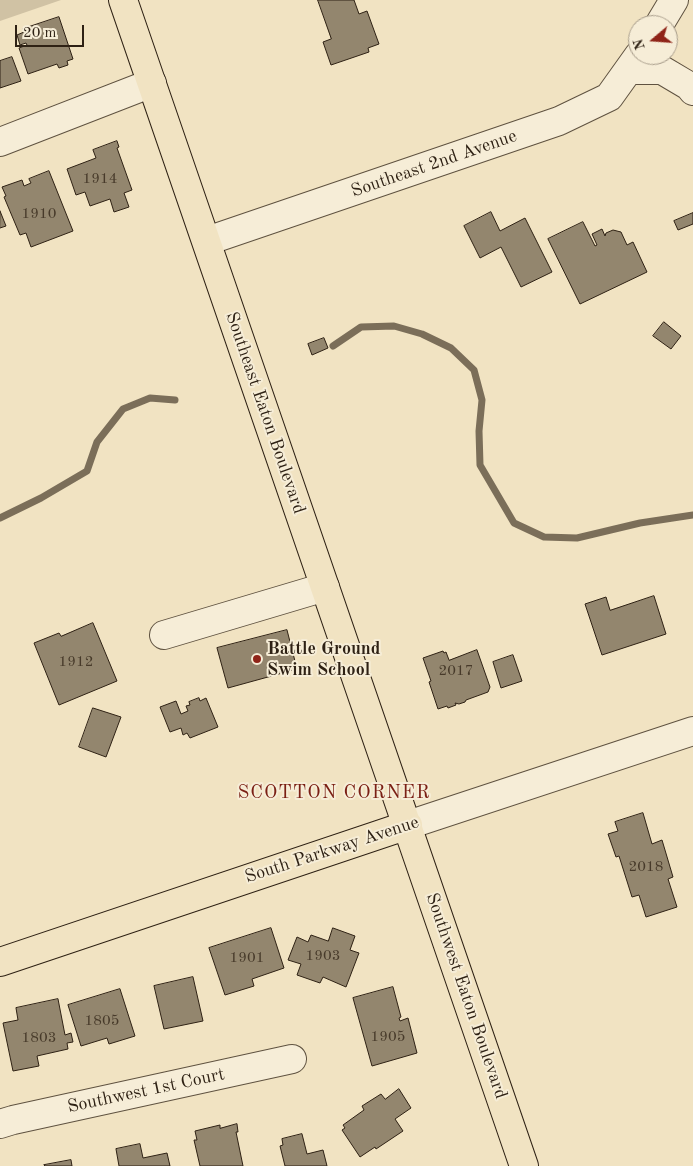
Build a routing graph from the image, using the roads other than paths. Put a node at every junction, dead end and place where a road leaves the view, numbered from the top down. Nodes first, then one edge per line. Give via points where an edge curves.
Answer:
1 (123, 0) edge
2 (674, 0) edge
3 (664, 15) edge
4 (633, 65) edge
5 (645, 65) edge
6 (152, 83) junction
7 (693, 91) edge
8 (0, 142) edge
9 (206, 241) junction
10 (325, 587) junction
11 (164, 634) dead end
12 (693, 731) edge
13 (408, 825) junction
14 (0, 962) edge
15 (292, 1059) dead end
16 (0, 1124) edge
17 (524, 1166) edge

1 - 6 main road, Southeast Eaton Boulevard
2 - 3 street
4 - 9 street, Southeast 2nd Avenue via 609,97 559,121
5 - 7 street via 662,70
6 - 8 street
6 - 9 main road, Southeast Eaton Boulevard
9 - 10 main road, Southeast Eaton Boulevard
10 - 11 street
10 - 13 main road, Southeast Eaton Boulevard
12 - 13 street, South Parkway Avenue
13 - 14 main road, South Parkway Avenue
13 - 17 main road, Southwest Eaton Boulevard
15 - 16 street, Southwest 1st Court

